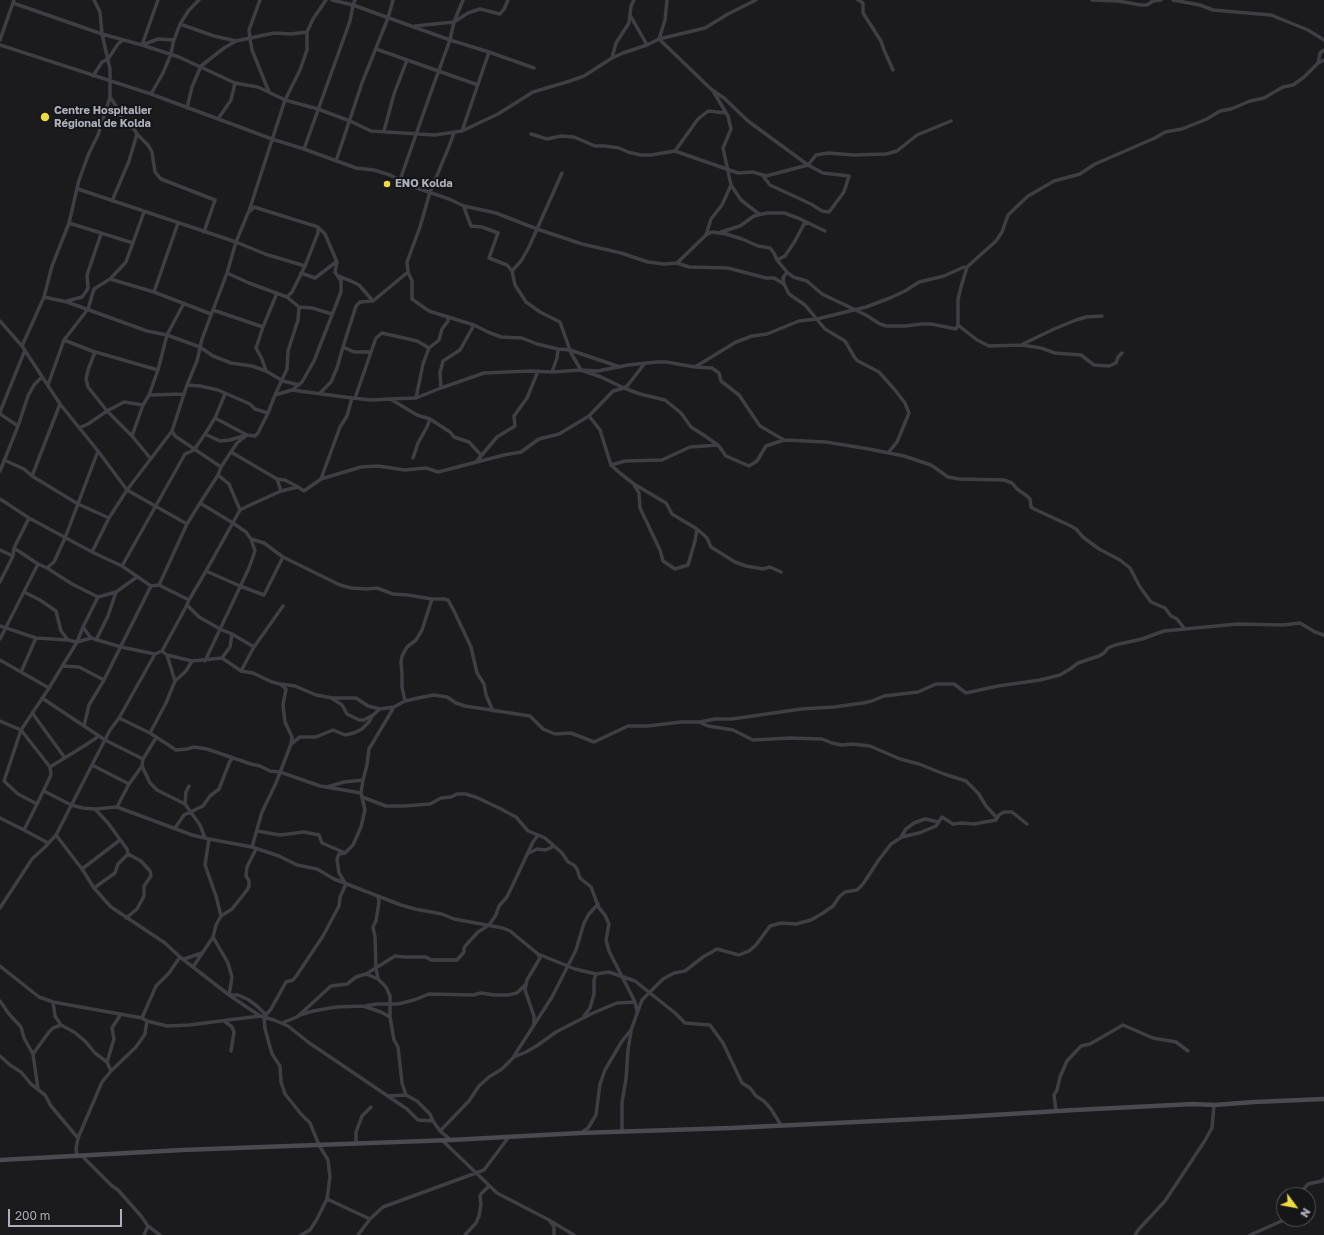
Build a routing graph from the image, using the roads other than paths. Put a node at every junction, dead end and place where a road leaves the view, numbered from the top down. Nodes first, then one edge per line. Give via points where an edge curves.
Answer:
1 (94, 0) edge
2 (158, 0) edge
3 (199, 0) edge
4 (260, 0) edge
5 (326, 0) edge
6 (332, 0) edge
7 (355, 0) edge
8 (393, 0) edge
9 (463, 0) edge
10 (508, 0) edge
11 (634, 0) edge
12 (667, 0) edge
13 (756, 0) edge
14 (858, 0) edge
15 (1092, 0) edge
16 (1112, 0) edge
17 (1152, 0) edge
18 (1161, 0) edge
19 (1173, 0) edge
20 (13, 1) edge
21 (1106, 1) edge
22 (354, 5) junction
23 (630, 15) junction
24 (388, 18) junction
25 (454, 22) junction
26 (180, 24) junction
27 (413, 27) junction
28 (308, 32) junction
29 (102, 34) junction
30 (250, 39) junction
31 (659, 39) junction
32 (0, 40) edge
33 (123, 40) junction
34 (174, 40) junction
35 (450, 40) junction
36 (1324, 40) edge
37 (236, 41) junction
38 (0, 45) edge
39 (142, 45) junction
40 (647, 45) junction
41 (376, 49) junction
42 (1324, 50) edge
43 (489, 52) junction
44 (171, 54) junction
45 (612, 58) junction
46 (108, 59) junction
47 (407, 60) junction
48 (1324, 60) edge
49 (1318, 63) junction
50 (201, 66) junction
51 (534, 68) dead end
52 (893, 70) dead end
53 (438, 71) junction
54 (93, 76) junction
55 (111, 82) junction
56 (235, 83) junction
57 (478, 85) junction
58 (712, 90) junction
59 (269, 92) junction
60 (151, 94) junction
61 (110, 97) junction
62 (285, 100) junction
63 (187, 108) junction
64 (318, 109) junction
65 (726, 112) junction
66 (218, 119) junction
67 (350, 121) junction
68 (951, 121) dead end
69 (384, 131) junction
70 (462, 131) junction
71 (454, 133) junction
72 (136, 134) junction
73 (416, 134) junction
74 (531, 134) dead end
75 (272, 139) junction
76 (304, 149) junction
77 (675, 151) junction
78 (336, 161) junction
79 (808, 165) junction
80 (727, 169) junction
81 (562, 173) dead end
82 (762, 175) junction
83 (400, 180) junction
84 (730, 185) junction
85 (78, 189) junction
86 (430, 192) junction
87 (112, 201) junction
88 (464, 206) junction
89 (144, 212) junction
90 (248, 213) junction
91 (759, 214) junction
92 (808, 222) junction
93 (69, 223) junction
94 (178, 223) junction
95 (318, 227) junction
96 (538, 229) junction
97 (825, 231) dead end
98 (204, 232) junction
99 (718, 232) junction
100 (101, 234) junction
101 (706, 235) junction
102 (236, 242) junction
103 (133, 243) junction
104 (777, 260) junction
105 (337, 262) junction
106 (677, 263) junction
107 (305, 266) junction
108 (964, 267) dead end
109 (512, 271) junction
110 (408, 272) junction
111 (787, 272) junction
112 (227, 273) junction
113 (301, 273) junction
114 (338, 276) junction
115 (774, 278) junction
116 (783, 278) junction
117 (110, 279) junction
118 (784, 284) junction
119 (154, 292) junction
120 (277, 293) junction
121 (44, 297) junction
122 (287, 298) junction
123 (373, 301) junction
124 (67, 302) junction
125 (184, 303) junction
126 (300, 307) junction
127 (88, 309) junction
128 (854, 310) junction
129 (212, 312) junction
130 (332, 314) junction
131 (1102, 316) dead end
132 (448, 317) junction
133 (817, 319) junction
134 (0, 321) edge
135 (474, 325) junction
136 (958, 325) junction
137 (263, 327) junction
138 (167, 335) junction
139 (64, 340) junction
140 (1022, 345) junction
141 (22, 346) junction
142 (200, 347) junction
143 (343, 347) junction
144 (429, 348) junction
145 (558, 349) junction
146 (25, 350) junction
147 (570, 350) junction
148 (95, 352) junction
149 (371, 352) junction
150 (1122, 353) dead end
151 (645, 363) junction
152 (620, 367) junction
153 (695, 367) junction
154 (158, 370) junction
155 (581, 370) junction
156 (266, 371) junction
157 (538, 372) junction
158 (552, 372) junction
159 (42, 377) junction
160 (283, 381) junction
161 (48, 385) junction
162 (187, 385) junction
163 (299, 385) junction
164 (441, 388) junction
165 (624, 388) junction
166 (292, 390) junction
167 (320, 393) junction
168 (183, 394) junction
169 (225, 394) junction
170 (149, 395) junction
171 (275, 395) junction
172 (354, 398) junction
173 (416, 398) junction
174 (391, 399) junction
175 (60, 404) junction
176 (144, 405) junction
177 (107, 411) junction
178 (268, 413) junction
179 (0, 414) edge
180 (589, 416) junction
181 (215, 418) junction
182 (430, 419) junction
183 (18, 426) junction
184 (79, 428) junction
185 (172, 431) junction
186 (205, 434) junction
187 (247, 435) junction
188 (132, 436) junction
189 (784, 440) junction
190 (718, 445) junction
191 (194, 450) junction
192 (98, 451) junction
193 (231, 452) junction
194 (888, 453) junction
195 (481, 455) junction
196 (413, 458) dead end
197 (151, 459) junction
198 (4, 460) junction
199 (476, 462) junction
200 (611, 465) junction
201 (221, 467) junction
202 (0, 471) edge
203 (218, 475) junction
204 (32, 476) junction
205 (277, 480) junction
206 (321, 480) junction
207 (634, 484) junction
208 (298, 487) junction
209 (127, 490) junction
210 (281, 491) junction
211 (0, 499) edge
212 (78, 504) junction
213 (200, 504) junction
214 (155, 507) junction
215 (240, 510) junction
216 (28, 518) junction
217 (109, 518) junction
218 (233, 523) junction
219 (187, 524) junction
220 (697, 529) junction
221 (65, 538) junction
222 (251, 538) junction
223 (14, 548) junction
224 (0, 550) edge
225 (92, 552) junction
226 (13, 556) junction
227 (283, 558) junction
228 (38, 564) junction
229 (122, 566) junction
230 (47, 568) junction
231 (206, 571) junction
232 (781, 572) dead end
233 (137, 577) junction
234 (0, 582) edge
235 (159, 585) junction
236 (151, 586) junction
237 (240, 586) junction
238 (24, 592) junction
239 (116, 592) junction
240 (98, 597) junction
241 (432, 599) junction
242 (189, 600) junction
243 (187, 605) junction
244 (283, 606) dead end
245 (0, 626) edge
246 (83, 627) junction
247 (1184, 628) junction
248 (6, 629) junction
249 (220, 629) junction
250 (232, 634) junction
251 (1324, 635) edge
252 (36, 638) junction
253 (91, 638) junction
254 (0, 639) edge
255 (68, 640) junction
256 (96, 640) junction
257 (76, 642) junction
258 (121, 647) junction
259 (254, 647) junction
260 (162, 651) junction
261 (155, 654) junction
262 (167, 655) junction
263 (222, 658) junction
264 (0, 660) edge
265 (205, 661) junction
266 (192, 662) junction
267 (62, 666) junction
268 (241, 671) junction
269 (21, 672) junction
270 (104, 680) junction
271 (175, 681) junction
272 (280, 684) junction
273 (49, 688) junction
274 (42, 698) junction
275 (332, 698) junction
276 (405, 701) junction
277 (394, 707) junction
278 (380, 709) junction
279 (493, 711) junction
280 (32, 714) junction
281 (373, 715) junction
282 (119, 718) junction
283 (0, 721) edge
284 (700, 722) junction
285 (84, 726) junction
286 (21, 730) junction
287 (150, 733) junction
288 (99, 736) junction
289 (156, 738) junction
290 (105, 740) junction
291 (291, 744) junction
292 (66, 758) junction
293 (234, 758) junction
294 (143, 759) junction
295 (92, 765) junction
296 (142, 766) junction
297 (50, 767) junction
298 (280, 772) junction
299 (363, 780) junction
300 (129, 784) junction
301 (189, 786) dead end
302 (326, 787) junction
303 (44, 791) junction
304 (362, 795) junction
305 (37, 804) junction
306 (185, 804) junction
307 (71, 805) junction
308 (117, 807) junction
309 (95, 809) junction
310 (191, 811) junction
311 (0, 818) edge
312 (997, 818) junction
313 (938, 822) junction
314 (1027, 824) dead end
315 (175, 828) junction
316 (24, 830) junction
317 (257, 831) junction
318 (56, 835) junction
319 (538, 835) junction
320 (207, 838) junction
321 (899, 839) junction
322 (120, 840) junction
323 (48, 843) junction
324 (554, 846) junction
325 (252, 847) junction
326 (256, 849) junction
327 (344, 853) junction
328 (128, 854) junction
329 (528, 854) junction
330 (82, 869) junction
331 (346, 884) junction
332 (94, 888) junction
333 (378, 896) junction
334 (598, 904) junction
335 (0, 908) edge
336 (221, 916) junction
337 (126, 918) junction
338 (489, 925) junction
339 (213, 937) junction
340 (203, 952) junction
341 (538, 954) junction
342 (182, 958) junction
343 (0, 966) edge
344 (567, 966) junction
345 (193, 967) junction
346 (376, 968) junction
347 (366, 974) junction
348 (596, 974) junction
349 (621, 977) junction
350 (378, 979) junction
351 (526, 984) junction
352 (650, 992) junction
353 (229, 995) junction
354 (0, 1001) edge
355 (53, 1002) junction
356 (635, 1002) junction
357 (389, 1004) junction
358 (365, 1006) junction
359 (637, 1011) junction
360 (121, 1014) junction
361 (263, 1016) junction
362 (297, 1017) junction
363 (390, 1017) junction
364 (142, 1018) junction
365 (584, 1018) junction
366 (147, 1021) junction
367 (224, 1021) junction
368 (282, 1023) junction
369 (61, 1025) junction
370 (534, 1026) junction
371 (631, 1030) junction
372 (231, 1051) dead end
373 (1188, 1051) dead end
374 (33, 1054) junction
375 (0, 1056) edge
376 (514, 1057) junction
377 (107, 1062) junction
378 (111, 1071) junction
379 (38, 1089) junction
380 (406, 1095) junction
381 (386, 1096) junction
382 (1324, 1099) edge
383 (1214, 1105) junction
384 (371, 1107) dead end
385 (1056, 1111) junction
386 (433, 1121) junction
387 (781, 1125) junction
388 (440, 1131) junction
389 (622, 1132) junction
390 (580, 1134) junction
391 (78, 1138) junction
392 (508, 1138) junction
393 (451, 1140) junction
394 (443, 1141) junction
395 (356, 1144) junction
396 (319, 1145) junction
397 (80, 1156) junction
398 (0, 1160) edge
399 (476, 1174) junction
400 (1324, 1180) edge
401 (490, 1186) junction
402 (1306, 1187) edge
403 (327, 1199) junction
404 (370, 1219) junction
405 (549, 1220) junction
406 (1276, 1223) edge
407 (148, 1226) junction
408 (144, 1235) edge
409 (160, 1235) edge
410 (301, 1235) edge
411 (358, 1235) edge
412 (465, 1235) edge
413 (554, 1235) edge
414 (574, 1235) edge
415 (1135, 1235) edge
416 (1250, 1235) edge

1 - 29 street via 100,12
2 - 39 street
3 - 26 street
4 - 30 street via 249,30
5 - 28 street via 313,19
6 - 22 street
7 - 22 street
8 - 24 street
9 - 25 street
10 - 25 street via 500,14 480,9
11 - 23 street
12 - 31 street via 666,20
13 - 31 street via 704,28
14 - 52 street via 863,3 863,12 881,41
15 - 21 street
16 - 21 street
17 - 18 street
17 - 21 street via 1141,5
19 - 36 street via 1213,10 1271,15 1308,30
20 - 29 street
20 - 32 street
22 - 24 street
22 - 64 street
23 - 40 street
23 - 45 street via 629,23 616,43
24 - 27 street
24 - 41 street
25 - 27 street
25 - 35 street
26 - 34 street
26 - 37 street
27 - 35 street
28 - 30 street via 274,33
28 - 62 street via 307,50
29 - 33 street
29 - 46 street
30 - 37 street
30 - 59 street
31 - 40 street
31 - 58 street
33 - 39 street
33 - 46 street
34 - 39 street via 158,38
34 - 44 street
35 - 43 street
35 - 53 street
37 - 50 street
38 - 54 street
39 - 44 street
40 - 45 street
41 - 47 street
41 - 67 street
42 - 49 street
43 - 51 street
43 - 57 street
44 - 50 street
44 - 60 street
45 - 70 street via 584,76 533,92 498,114
46 - 54 street via 102,62
46 - 55 street
47 - 53 street
47 - 69 street
48 - 49 street
49 - 136 street via 1294,85 1283,87 1264,98 1220,112 1182,129 1165,132 1095,164 1080,174 1054,182 1028,196 1008,216 996,241 967,267 958,299
50 - 56 street
50 - 63 street
53 - 57 street
53 - 73 street
54 - 55 street
55 - 60 street
55 - 61 street
56 - 59 street via 258,87
56 - 66 street via 231,100
57 - 70 street
58 - 65 street
58 - 79 street via 748,121
59 - 62 street
60 - 63 street
61 - 72 street via 124,125 134,129
61 - 85 street
62 - 64 street
62 - 75 street
63 - 66 street
64 - 67 street
64 - 76 street
65 - 77 street via 708,111 698,119
65 - 80 street via 731,129 723,148
66 - 75 street
67 - 69 street via 371,130
67 - 78 street
68 - 79 street via 917,134 897,151 886,154 828,153 816,155
69 - 73 street
70 - 71 street
71 - 73 street
71 - 86 street
72 - 87 street
72 - 98 street via 152,152 155,172 161,179 215,200
73 - 83 street
74 - 77 street via 546,139 574,137 595,146 619,148 632,154 651,155
75 - 76 street
75 - 90 street
76 - 78 street
77 - 80 street
78 - 83 street via 356,168 374,170
79 - 82 street
79 - 82 street via 823,173 849,176 844,192 829,212 822,211 770,185
80 - 82 street via 738,173 752,172
80 - 84 street
81 - 96 street
83 - 86 street
84 - 91 street via 741,200
84 - 101 street
85 - 87 street
85 - 93 street
86 - 88 street
86 - 110 street via 407,262
87 - 89 street
88 - 96 street via 496,213
88 - 109 street via 471,226 498,233 489,258 507,265
89 - 94 street
89 - 103 street
90 - 95 street via 254,207
90 - 102 street
91 - 92 street via 784,214
91 - 99 street via 740,226
92 - 97 street
92 - 104 street via 804,224 785,256
93 - 100 street
93 - 121 street via 52,266
94 - 98 street
94 - 119 street
95 - 105 street via 325,234
95 - 107 street
96 - 106 street via 648,262
96 - 109 street
98 - 102 street
99 - 101 street
99 - 104 street via 770,248
100 - 103 street
100 - 124 street via 87,275 88,288 82,297
101 - 106 street
102 - 107 street
102 - 112 street
103 - 117 street via 126,262
104 - 111 street
105 - 113 street via 315,278
105 - 114 street via 335,272
106 - 115 street via 689,267 728,268
107 - 113 street
108 - 128 street via 944,276 919,282 890,298
109 - 147 street via 515,284 526,302 560,322
110 - 123 street
110 - 132 street via 412,281 412,299 428,310
111 - 116 street
111 - 128 street via 793,277 807,281 822,294
112 - 120 street
112 - 129 street
113 - 122 street
114 - 123 street via 359,285
114 - 130 street via 341,281 341,292
115 - 116 street
115 - 118 street
116 - 118 street
117 - 119 street
117 - 127 street via 94,289
118 - 133 street via 789,294 805,305
119 - 125 street
120 - 122 street
120 - 137 street
121 - 124 street
121 - 141 street
122 - 126 street
123 - 143 street via 360,302 356,306
124 - 127 street
125 - 129 street
125 - 138 street
126 - 130 street
126 - 160 street via 288,351 288,369
127 - 138 street via 147,331
127 - 139 street
128 - 133 street
128 - 136 street via 886,326 931,324 956,329
129 - 137 street
129 - 142 street
130 - 163 street via 314,361
131 - 140 street via 1076,320
132 - 135 street
132 - 144 street via 439,340
133 - 153 street via 799,321 767,334 736,342
133 - 194 street via 825,330 846,341 855,358 878,372 905,403 909,413 897,442
134 - 141 street
135 - 145 street via 501,337 522,338
135 - 164 street via 460,350 443,361 440,373
136 - 140 street via 989,346
137 - 156 street via 256,348
138 - 142 street
138 - 154 street
139 - 148 street
139 - 161 street
140 - 150 street via 1055,353 1081,355 1094,365 1102,366 1116,363
141 - 146 street
142 - 156 street via 213,356 231,363
142 - 162 street
143 - 149 street via 354,352
143 - 167 street via 338,368 331,382
144 - 149 street via 417,341 382,333 376,338
144 - 173 street
145 - 147 street
145 - 158 street
146 - 159 street
146 - 179 street
147 - 152 street
147 - 155 street
148 - 154 street
148 - 177 street via 86,379 88,387
149 - 172 street
151 - 152 street
151 - 153 street via 666,362
151 - 165 street
152 - 155 street via 598,371
153 - 189 street via 712,368 719,373 721,381 739,395 760,426
154 - 170 street
155 - 158 street
155 - 165 street
156 - 160 street
157 - 158 street
157 - 164 street via 484,373
157 - 195 street via 527,398 514,416 515,426 497,437
159 - 161 street
159 - 183 street via 30,390
160 - 163 street
160 - 171 street
161 - 175 street
162 - 168 street
162 - 169 street via 218,390
163 - 166 street
164 - 173 street
165 - 180 street via 613,391
165 - 190 street via 665,400 680,413 690,427
166 - 167 street
166 - 171 street
167 - 172 street
168 - 170 street
168 - 185 street
169 - 178 street
169 - 181 street
170 - 176 street
171 - 178 street
172 - 174 street
172 - 206 street via 340,427
173 - 174 street
174 - 182 street via 417,415
175 - 184 street
175 - 204 street
176 - 177 street via 124,402
176 - 188 street
177 - 184 street
177 - 188 street
178 - 187 street via 258,433 254,437
179 - 183 street
180 - 199 street via 559,434 539,439 521,452
180 - 200 street via 600,430
181 - 186 street
181 - 187 street
182 - 195 street via 454,437 469,442
182 - 196 street
183 - 198 street
184 - 192 street
185 - 191 street
185 - 197 street
186 - 187 street via 220,441
186 - 191 street
187 - 193 street
188 - 197 street
189 - 190 street via 766,446 757,461 749,466 726,456
189 - 194 street via 826,442
190 - 200 street via 690,447 662,460 624,461
191 - 201 street
191 - 214 street via 185,454
192 - 209 street
192 - 212 street
193 - 201 street
193 - 205 street
194 - 247 street via 931,465 948,477 1004,480 1012,483 1027,496 1034,510 1069,525 1099,549 1130,568 1151,602 1165,608
195 - 199 street
197 - 209 street
198 - 202 street
198 - 204 street via 24,468
199 - 206 street via 438,472 426,468 405,470 378,466 361,467
200 - 207 street
201 - 203 street
203 - 213 street
203 - 215 street via 229,484
204 - 212 street
205 - 208 street via 285,480
205 - 210 street
206 - 208 street via 304,491
207 - 220 street via 666,503 672,514
207 - 220 street via 639,493 640,508 663,561 675,569 688,565
208 - 210 street
209 - 214 street
209 - 217 street
210 - 215 street
211 - 216 street
212 - 217 street
212 - 221 street
213 - 218 street
213 - 219 street
214 - 219 street
214 - 229 street
215 - 218 street
216 - 221 street
216 - 223 street
217 - 225 street
218 - 222 street
218 - 231 street
219 - 235 street
220 - 232 street via 707,538 711,547 735,562
221 - 225 street
221 - 230 street via 54,562
222 - 227 street via 264,543
222 - 237 street via 255,551
223 - 226 street
223 - 228 street
224 - 226 street
225 - 229 street
226 - 234 street
227 - 237 street via 264,595
227 - 241 street via 340,585 351,588 377,588 393,594
228 - 230 street
228 - 238 street
229 - 233 street
230 - 240 street
231 - 237 street
231 - 242 street
233 - 236 street
233 - 239 street
235 - 236 street
235 - 242 street
236 - 258 street
237 - 249 street
238 - 248 street
238 - 255 street via 56,611 61,631
239 - 240 street
239 - 256 street
240 - 246 street
241 - 276 street via 422,630 416,640 407,646 402,656 402,687
241 - 279 street via 448,600 471,647 477,673 484,684
242 - 243 street
243 - 249 street via 198,617
243 - 260 street
244 - 259 street
245 - 248 street
246 - 253 street
246 - 257 street
247 - 251 street via 1300,623
247 - 284 street via 1115,645 1060,675 1040,680 966,693 954,684 936,684 918,692 884,696 872,702
248 - 252 street
248 - 254 street
249 - 250 street
249 - 265 street
250 - 259 street
250 - 263 street via 230,647
252 - 255 street
252 - 269 street
253 - 256 street
253 - 257 street
255 - 257 street
256 - 258 street
257 - 267 street
258 - 261 street
258 - 270 street
259 - 268 street
260 - 261 street
260 - 262 street
261 - 282 street
262 - 266 street
262 - 271 street
263 - 265 street
263 - 268 street
264 - 269 street
265 - 266 street
266 - 271 street
267 - 270 street via 79,667
267 - 273 street
268 - 272 street
269 - 273 street
270 - 285 street via 89,705
271 - 287 street
272 - 275 street
272 - 291 street via 286,689 283,706 285,722 292,737
273 - 274 street
274 - 280 street
274 - 285 street
275 - 278 street via 356,698 368,706
275 - 281 street via 342,705 347,714 359,720
276 - 277 street
276 - 279 street via 430,696 448,697 456,703
277 - 278 street
277 - 299 street via 370,749
278 - 281 street
279 - 284 street via 530,716 543,729 555,734 571,733 594,742 628,726
280 - 286 street
280 - 292 street
281 - 291 street via 362,729 354,733 345,735 333,730 316,737 300,737
282 - 287 street
282 - 290 street
283 - 286 street
284 - 312 street via 708,726 733,730 753,740 822,739 842,745 870,746 966,781
285 - 288 street
286 - 297 street
286 - 305 street via 4,781 18,794
287 - 289 street
288 - 290 street
288 - 292 street
289 - 293 street via 176,750 194,747
289 - 294 street
290 - 294 street
290 - 295 street
291 - 298 street
292 - 297 street
293 - 298 street
293 - 310 street via 230,761 219,789 203,806
294 - 296 street
295 - 300 street
295 - 307 street
296 - 300 street
296 - 306 street via 150,783 157,790
297 - 303 street via 51,775
298 - 302 street
298 - 317 street via 262,812
299 - 302 street
299 - 304 street
300 - 308 street
301 - 306 street
302 - 304 street
303 - 305 street
303 - 307 street
304 - 319 street via 386,806 404,806 430,804 441,798 466,794 502,809 516,817 528,831
304 - 327 street via 366,810 361,827 353,845
305 - 316 street
306 - 310 street
307 - 309 street
307 - 318 street
308 - 309 street
308 - 315 street
309 - 322 street
310 - 315 street via 184,815
310 - 320 street
311 - 316 street
312 - 313 street via 974,824 953,824 942,817
312 - 314 street via 1004,812 1012,812
313 - 321 street via 936,826
313 - 321 street via 925,819 914,823
315 - 320 street
316 - 323 street
317 - 325 street
317 - 327 street via 280,835 304,832 319,835 322,843
318 - 323 street
318 - 330 street
319 - 324 street
319 - 329 street
320 - 325 street
320 - 336 street via 205,865
321 - 352 street via 891,844 857,890 845,892 823,913 796,924 781,923 770,926 756,945 739,955 717,948 685,971 663,979
322 - 328 street
322 - 330 street
323 - 335 street via 32,859
324 - 329 street via 546,850 537,849
324 - 334 street via 574,865 580,878 591,887
325 - 326 street
326 - 331 street via 297,865 317,869
326 - 336 street via 247,867 249,886 232,909
327 - 331 street via 339,854 337,863
328 - 332 street via 118,864 115,873
328 - 337 street via 141,861 151,876 144,886 144,896 137,909
329 - 338 street via 508,897 499,906
330 - 332 street
331 - 333 street
331 - 361 street via 339,906 323,936 297,975 293,980 286,982
332 - 337 street via 111,907
333 - 338 street via 415,909
333 - 346 street via 380,902 373,927
334 - 344 street via 584,923 576,950
334 - 349 street via 609,924 606,940
336 - 339 street
337 - 342 street
338 - 341 street via 510,931
338 - 346 street via 467,944 457,960 395,956
339 - 340 street
339 - 353 street via 228,963 232,977
340 - 342 street
340 - 345 street
341 - 344 street
341 - 351 street via 540,958
342 - 345 street
342 - 364 street via 156,986
343 - 355 street via 39,996
344 - 348 street
344 - 370 street
345 - 353 street
346 - 347 street
346 - 350 street
347 - 350 street
347 - 362 street via 356,977 347,984 332,986
348 - 349 street via 609,972
348 - 365 street via 594,994
349 - 352 street via 635,981
349 - 356 street
350 - 357 street via 390,996
351 - 357 street via 517,993 508,995 429,994 414,1000
351 - 370 street via 525,990 534,1016
352 - 359 street via 642,1000
352 - 387 street via 685,1023 710,1025 723,1043 742,1084 764,1101
353 - 361 street
353 - 361 street via 238,995 249,1000 258,1007
354 - 374 street via 21,1027
355 - 360 street
355 - 369 street via 55,1016
356 - 359 street
356 - 365 street via 618,1003
357 - 358 street
357 - 363 street
358 - 362 street via 336,1007
358 - 363 street
359 - 371 street
360 - 364 street
360 - 377 street via 112,1028 114,1039
361 - 367 street
361 - 368 street
361 - 396 street via 272,1054 280,1066 285,1094 310,1123
362 - 368 street
363 - 380 street
364 - 366 street
365 - 376 street
366 - 367 street via 167,1026
366 - 378 street via 145,1034 136,1047
367 - 372 street via 234,1032
368 - 381 street
369 - 374 street via 49,1032
369 - 377 street via 74,1032
370 - 376 street
371 - 389 street via 622,1102
371 - 390 street via 605,1070 600,1084 596,1115 588,1128
373 - 385 street via 1176,1042 1153,1038 1123,1024 1090,1044 1081,1046 1067,1061 1054,1095
374 - 379 street
375 - 379 street
376 - 388 street via 479,1086 469,1101
377 - 378 street
378 - 391 street via 102,1082
379 - 391 street
380 - 381 street
380 - 386 street via 418,1100
381 - 386 street via 407,1109 418,1120
382 - 383 main road
383 - 385 main road
383 - 415 street via 1212,1128 1204,1142 1165,1201
384 - 395 street via 362,1116 356,1132
385 - 387 main road
386 - 388 street
387 - 389 main road
388 - 393 street
389 - 390 main road
390 - 392 main road
391 - 397 street via 76,1149
392 - 393 main road
392 - 399 street via 484,1170
393 - 394 main road
394 - 395 main road
394 - 399 street
395 - 396 main road
396 - 397 main road
396 - 403 street via 328,1160 330,1177
397 - 398 main road
397 - 407 street via 118,1190
399 - 401 street
399 - 404 street via 383,1207
400 - 402 street
401 - 405 street via 498,1193
401 - 412 street via 480,1196 479,1216
403 - 404 street
403 - 410 street via 310,1230
404 - 411 street
405 - 413 street via 554,1227
405 - 414 street
406 - 416 street
407 - 408 street
407 - 409 street

